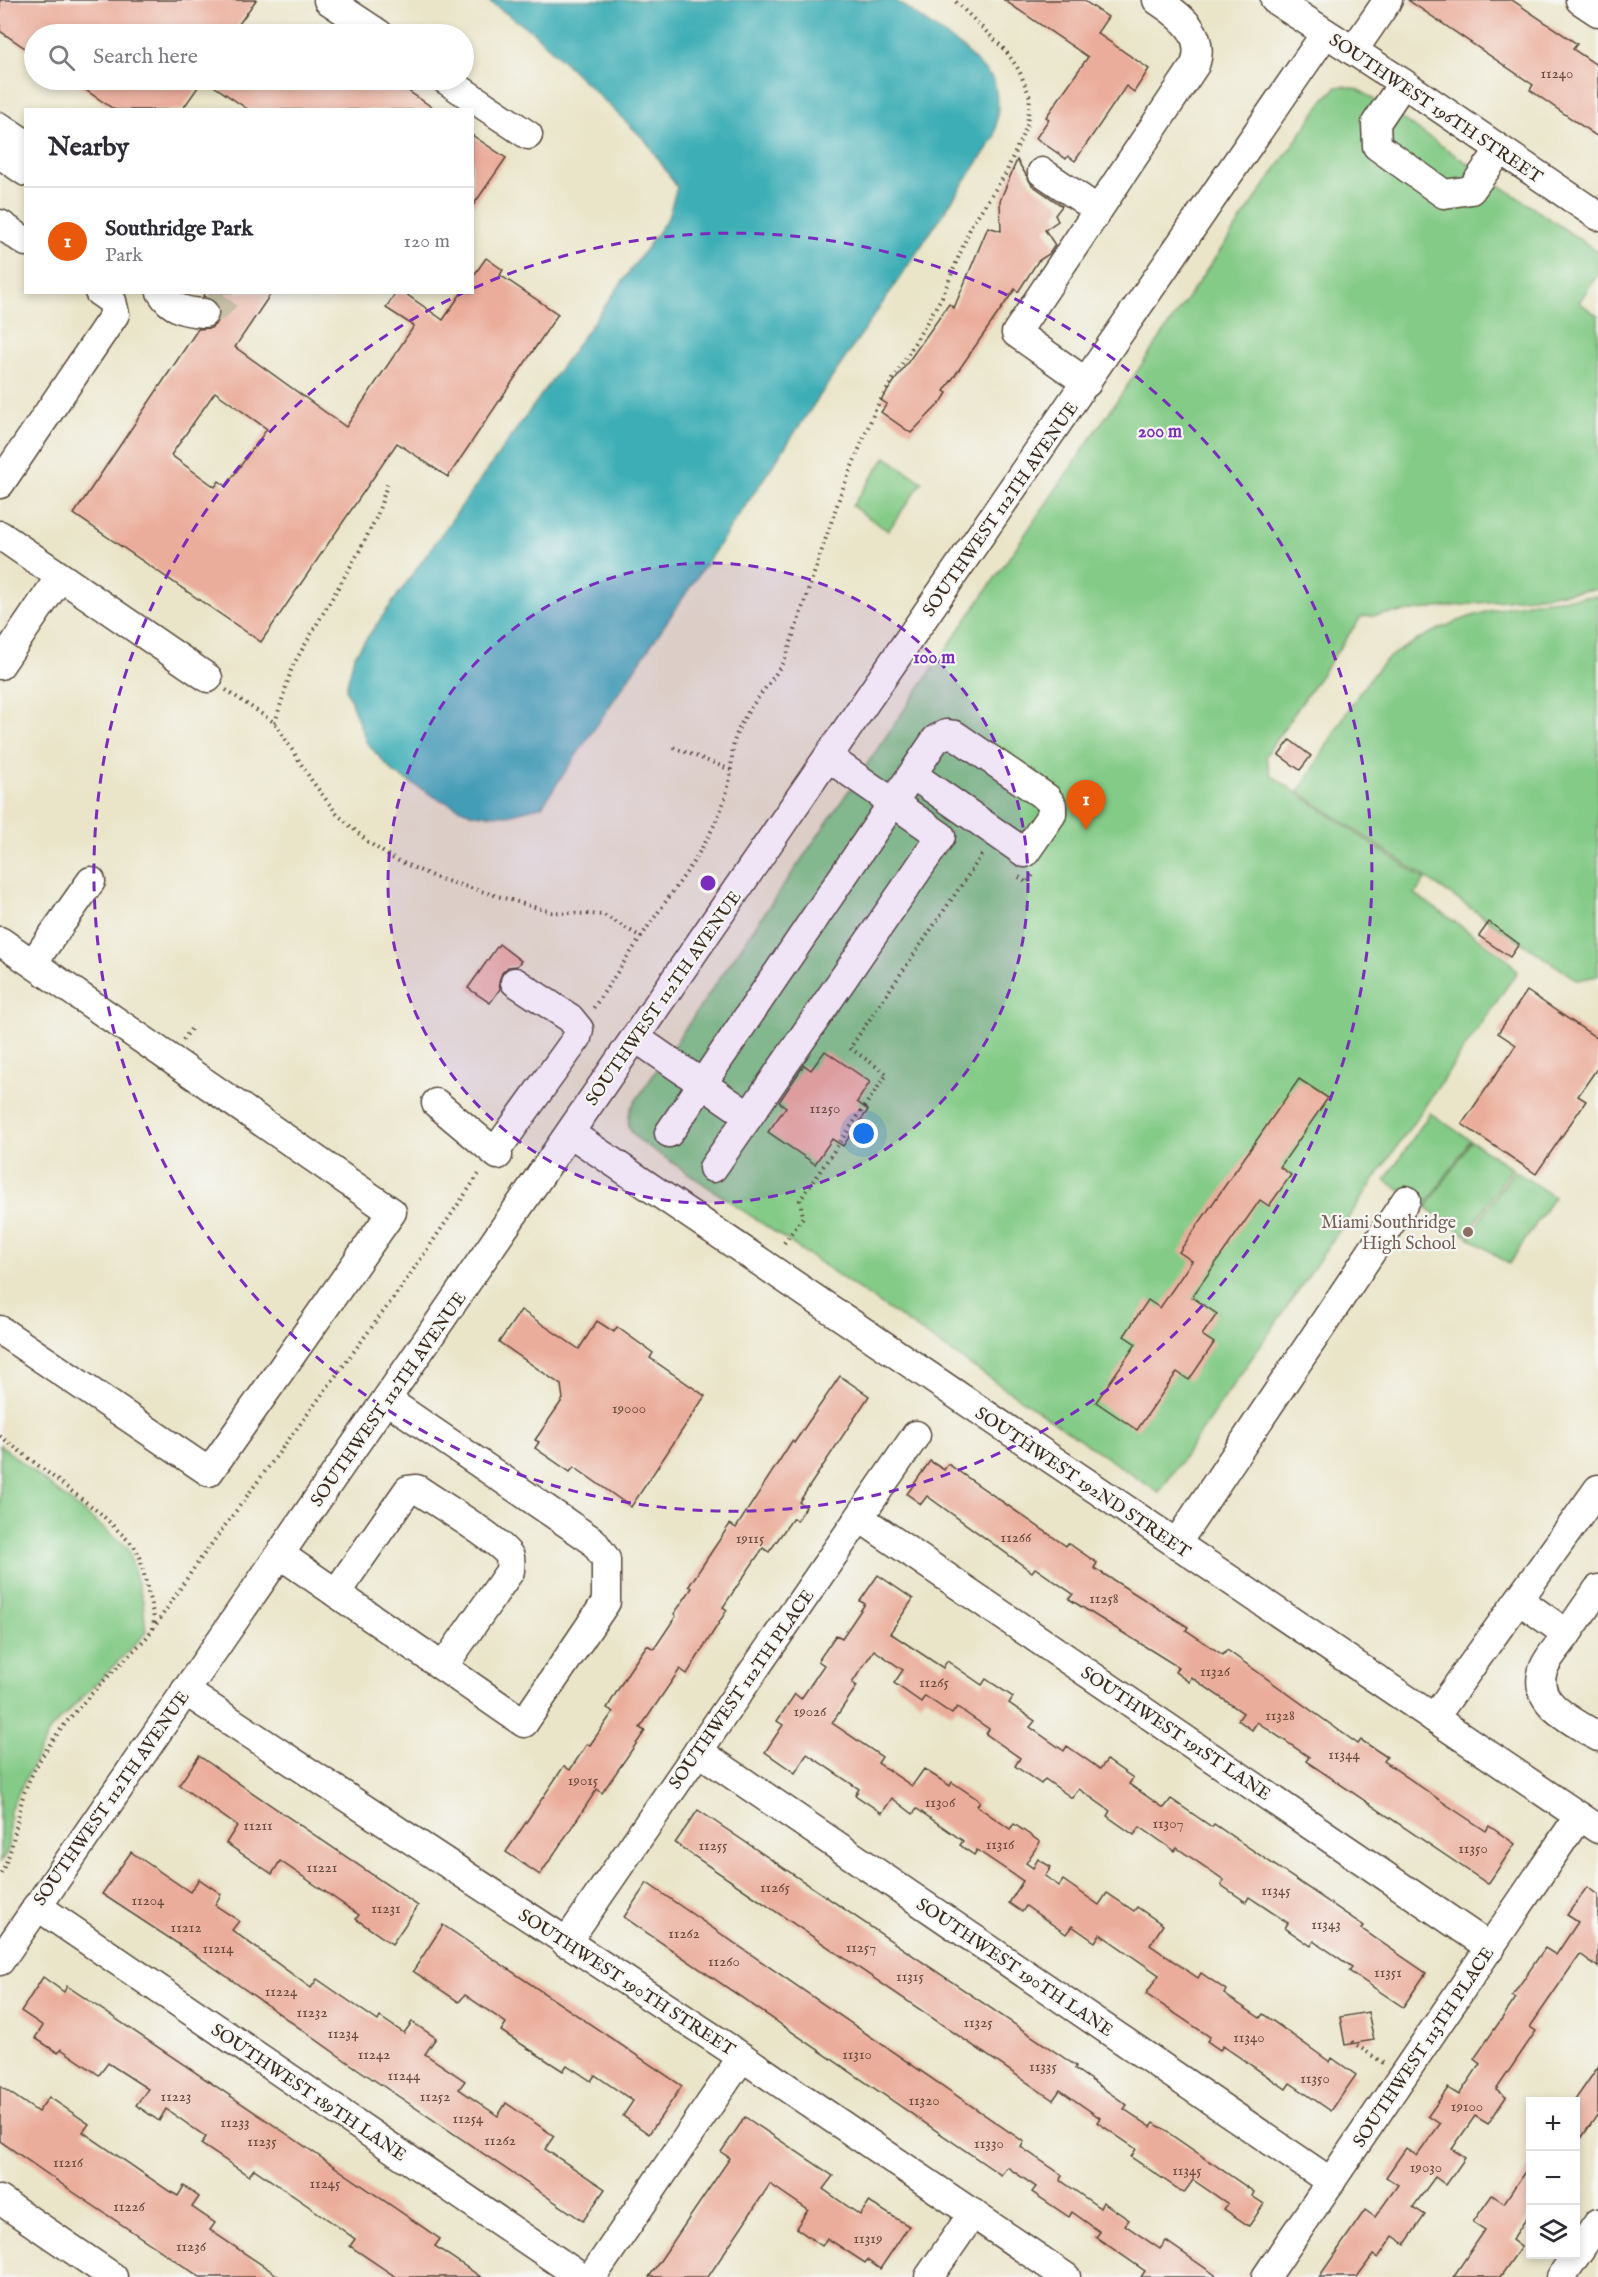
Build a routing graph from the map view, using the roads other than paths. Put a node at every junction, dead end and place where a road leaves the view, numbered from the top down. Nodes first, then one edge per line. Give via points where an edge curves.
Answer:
1 (328, 0) edge
2 (1157, 0) edge
3 (1275, 0) edge
4 (1389, 0) edge
5 (1580, 0) edge
6 (1598, 12) edge
7 (365, 24) edge
8 (1325, 34) junction
9 (1353, 51) junction
10 (1403, 83) junction
11 (461, 90) edge
12 (0, 126) edge
13 (528, 135) dead end
14 (24, 143) edge
15 (1500, 150) junction
16 (0, 154) edge
17 (24, 171) edge
18 (1042, 172) dead end
19 (1098, 210) junction
20 (1598, 216) edge
21 (0, 224) edge
22 (24, 241) edge
23 (102, 294) edge
24 (163, 294) edge
25 (204, 313) dead end
26 (1087, 382) junction
27 (0, 484) edge
28 (0, 535) edge
29 (60, 577) junction
30 (0, 665) edge
31 (208, 678) road end
32 (829, 758) junction
33 (913, 775) junction
34 (894, 804) junction
35 (961, 807) junction
36 (941, 836) junction
37 (91, 880) dead end
38 (0, 941) edge
39 (33, 963) junction
40 (515, 982) dead end
41 (636, 1038) junction
42 (702, 1085) junction
43 (436, 1103) dead end
44 (749, 1116) junction
45 (669, 1132) dead end
46 (570, 1133) junction
47 (713, 1168) dead end
48 (1406, 1200) dead end
49 (0, 1330) edge
50 (387, 1400) junction
51 (916, 1435) dead end
52 (1598, 1489) edge
53 (860, 1518) junction
54 (1176, 1544) junction
55 (281, 1555) junction
56 (336, 1593) junction
57 (1595, 1598) edge
58 (1519, 1600) junction
59 (1567, 1634) junction
60 (443, 1667) junction
61 (185, 1691) junction
62 (1434, 1718) junction
63 (1594, 1725) edge
64 (698, 1751) junction
65 (1589, 1823) edge
66 (37, 1906) junction
67 (566, 1943) junction
68 (1491, 1948) junction
69 (0, 1961) edge
70 (742, 2057) junction
71 (1331, 2182) junction
72 (0, 2200) edge
73 (974, 2213) junction
74 (1598, 2223) edge
75 (113, 2277) edge
76 (581, 2277) edge
77 (592, 2277) edge
78 (929, 2277) edge
79 (1066, 2277) edge
80 (1266, 2277) edge
81 (1561, 2277) edge

1 - 7 street
2 - 19 street via 1194,33 1198,55 1183,85
3 - 8 street, SOUTHWEST 196TH STREET
4 - 9 street
5 - 6 street
8 - 9 street, SOUTHWEST 196TH STREET
8 - 26 street, SOUTHWEST 112TH AVENUE
9 - 10 street, SOUTHWEST 196TH STREET
10 - 15 street, SOUTHWEST 196TH STREET
10 - 15 street via 1376,123 1377,146 1444,194 1471,190
11 - 13 street
12 - 14 street
15 - 20 street, SOUTHWEST 196TH STREET
16 - 17 street
18 - 19 street
19 - 26 street via 1016,333
21 - 22 street
23 - 27 street via 112,301 115,314
24 - 25 street via 174,307
26 - 32 street, SOUTHWEST 112TH AVENUE
28 - 29 street
29 - 30 street
29 - 31 street
32 - 34 street
32 - 41 street, SOUTHWEST 112TH AVENUE
33 - 34 street
33 - 35 street
33 - 35 street via 936,740 946,734 955,735 1047,798 1052,814 1025,853
34 - 36 street
34 - 42 street
35 - 36 street
36 - 44 street
37 - 39 street
38 - 39 street
39 - 49 street via 392,1212 209,1472
40 - 43 street via 570,1018 579,1029 577,1038 492,1158
41 - 42 street
41 - 46 street, SOUTHWEST 112TH AVENUE
42 - 44 street
42 - 45 street
44 - 47 street
46 - 50 street, SOUTHWEST 112TH AVENUE
46 - 54 street, SOUTHWEST 192ND STREET
48 - 54 street
50 - 55 street, SOUTHWEST 112TH AVENUE
50 - 60 street via 592,1541 606,1559 606,1602 524,1724
51 - 53 street, SOUTHWEST 112TH PLACE
52 - 58 street
53 - 64 street, SOUTHWEST 112TH PLACE
53 - 68 street, SOUTHWEST 191ST LANE
54 - 62 street, SOUTHWEST 192ND STREET
55 - 56 street
55 - 61 street, SOUTHWEST 112TH AVENUE
56 - 60 street
56 - 60 street via 408,1490 417,1489 466,1522 505,1550 511,1559 510,1571
57 - 59 street
58 - 59 street
58 - 62 street
59 - 63 street via 1542,1672 1541,1690 1548,1703
61 - 66 street, SOUTHWEST 112TH AVENUE
61 - 67 street, SOUTHWEST 190TH STREET
62 - 65 street, SOUTHWEST 192ND STREET
64 - 67 street, SOUTHWEST 112TH PLACE
64 - 71 street, SOUTHWEST 190TH LANE
65 - 68 street, SOUTHWEST 113TH PLACE
66 - 69 street, SOUTHWEST 112TH AVENUE
66 - 76 street, SOUTHWEST 189TH LANE
67 - 70 street, SOUTHWEST 190TH STREET
68 - 71 street, SOUTHWEST 113TH PLACE
70 - 73 street, SOUTHWEST 190TH STREET
70 - 77 street
71 - 80 street, SOUTHWEST 113TH PLACE
72 - 75 street
73 - 78 street
73 - 79 street, SOUTHWEST 190TH STREET
74 - 81 street

